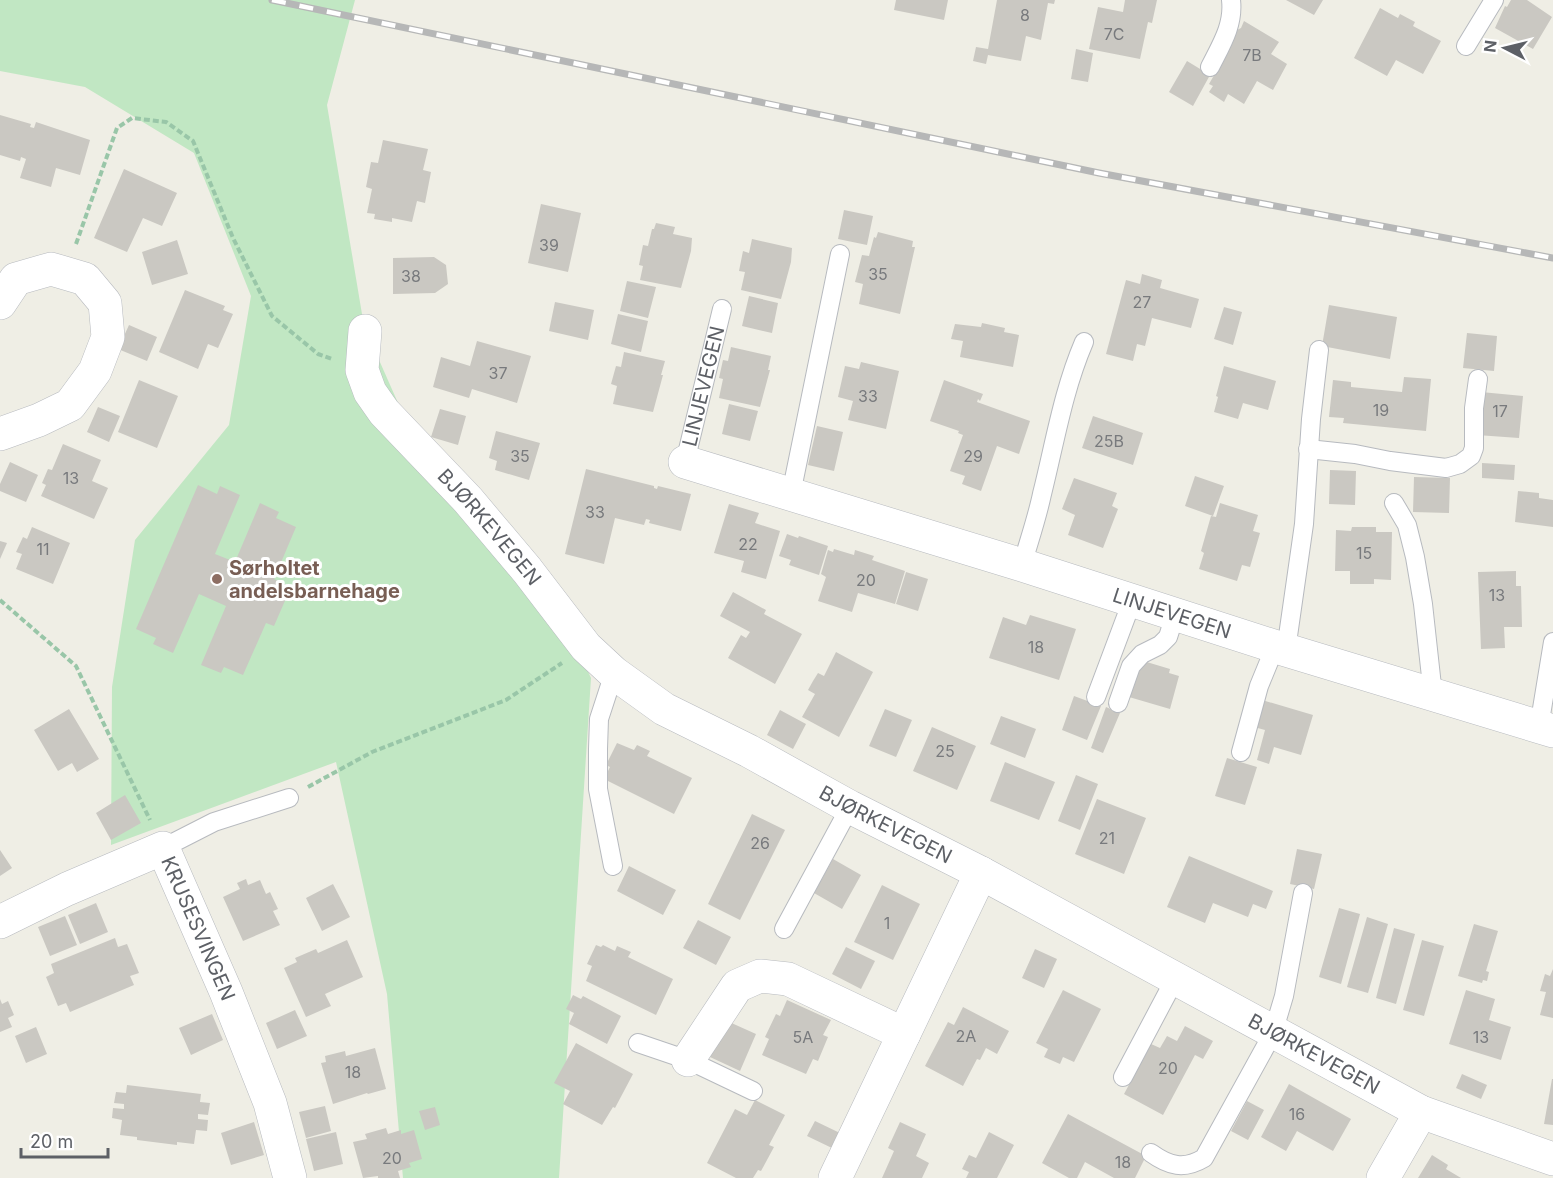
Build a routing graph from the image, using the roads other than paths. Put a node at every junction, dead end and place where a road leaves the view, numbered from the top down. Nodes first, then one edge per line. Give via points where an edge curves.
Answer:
1 (1231, 0) edge
2 (1494, 0) edge
3 (1466, 46) dead end
4 (1210, 67) dead end
5 (840, 254) dead end
6 (0, 303) edge
7 (722, 309) dead end
8 (365, 331) dead end
9 (1084, 342) dead end
10 (1319, 350) dead end
11 (1478, 379) dead end
12 (0, 434) edge
13 (1308, 449) junction
14 (686, 462) joint
15 (791, 494) junction
16 (1394, 503) dead end
17 (1022, 565) junction
18 (1132, 601) junction
19 (1175, 615) junction
20 (1553, 642) edge
21 (1280, 649) junction
22 (614, 673) junction
23 (1433, 695) junction
24 (1096, 697) dead end
25 (1118, 702) dead end
26 (1546, 729) edge
27 (1241, 752) dead end
28 (289, 798) road end
29 (850, 807) junction
30 (163, 848) junction
31 (613, 866) dead end
32 (981, 873) junction
33 (1303, 893) dead end
34 (0, 922) edge
35 (784, 929) dead end
36 (1176, 977) junction
37 (1273, 1033) junction
38 (904, 1034) junction
39 (638, 1043) dead end
40 (688, 1060) junction
41 (1123, 1077) dead end
42 (753, 1091) dead end
43 (1421, 1112) junction
44 (1151, 1153) dead end
45 (1553, 1159) edge
46 (290, 1178) edge
47 (835, 1178) edge
48 (1383, 1178) edge

1 - 4 lane via 1229,29
2 - 3 lane
5 - 15 lane
6 - 12 street via 16,279 51,269 85,279 105,303 108,337 95,371 70,405
7 - 14 lane, LINJEVEGEN
8 - 22 street, BJØRKEVEGEN via 362,370 370,392 384,412 468,500 586,647
9 - 17 lane via 1058,420
10 - 13 lane
11 - 13 lane via 1474,448 1471,456 1460,464 1446,468
13 - 21 lane via 1304,524
14 - 15 street, LINJEVEGEN
15 - 17 street, LINJEVEGEN
16 - 23 lane via 1407,525 1415,556
17 - 18 street, LINJEVEGEN
18 - 19 street, LINJEVEGEN
18 - 24 lane
19 - 21 street, LINJEVEGEN
19 - 25 lane via 1168,637 1131,666
20 - 26 lane
21 - 23 street, LINJEVEGEN
21 - 27 lane via 1259,686
22 - 29 street, BJØRKEVEGEN via 664,709
22 - 31 lane via 599,719 598,749 598,789
23 - 26 street, LINJEVEGEN
28 - 30 lane via 214,822
29 - 32 street, BJØRKEVEGEN
29 - 35 lane
30 - 34 street, KRUSESVINGEN
30 - 46 street, KRUSESVINGEN via 270,1103
32 - 36 street, BJØRKEVEGEN
32 - 38 street
33 - 37 lane via 1284,996
36 - 37 street, BJØRKEVEGEN
36 - 41 lane
37 - 43 street, BJØRKEVEGEN
37 - 44 lane via 1204,1158 1175,1166
38 - 40 street via 788,979 760,976 737,986
38 - 47 street
39 - 40 lane
40 - 42 lane
43 - 45 street, BJØRKEVEGEN
43 - 48 street

